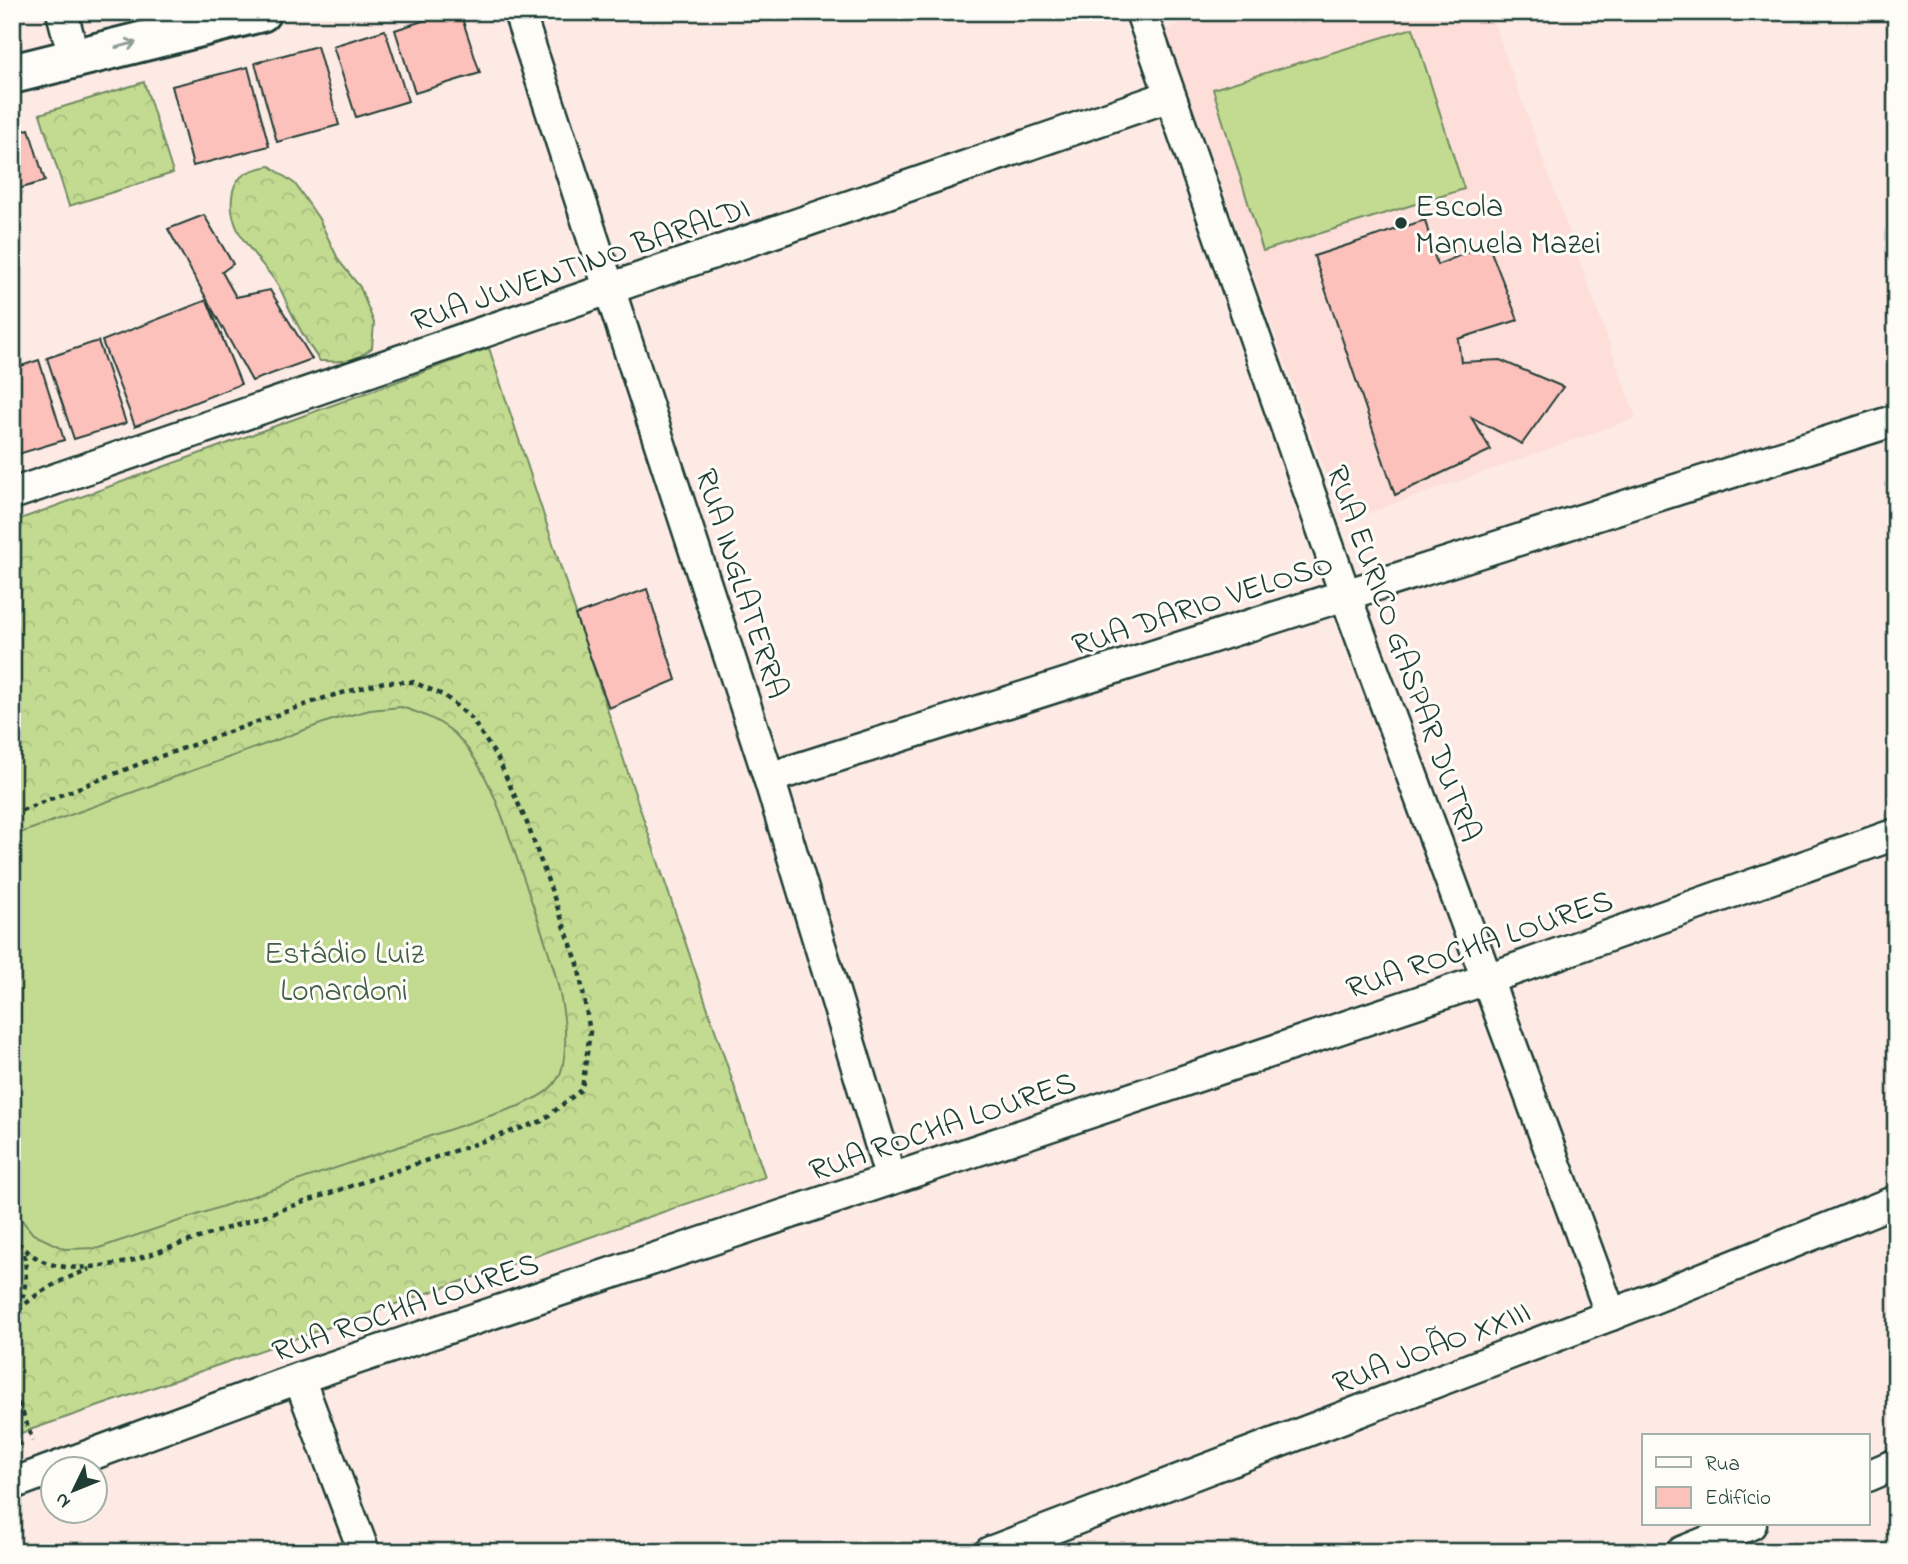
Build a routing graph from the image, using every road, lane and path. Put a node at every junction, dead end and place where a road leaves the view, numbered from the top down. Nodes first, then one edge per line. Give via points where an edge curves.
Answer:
1 (62, 12) edge
2 (261, 12) edge
3 (519, 12) edge
4 (1141, 12) edge
5 (74, 58) junction
6 (12, 74) edge
7 (1170, 96) junction
8 (610, 290) junction
9 (1896, 420) edge
10 (12, 494) edge
11 (1345, 594) junction
12 (769, 778) junction
13 (12, 814) edge
14 (1896, 834) edge
15 (1487, 979) junction
16 (891, 1179) junction
17 (1896, 1201) edge
18 (12, 1235) edge
19 (23, 1249) junction
20 (95, 1267) junction
21 (20, 1309) junction
22 (1611, 1315) junction
23 (12, 1318) edge
24 (299, 1378) junction
25 (12, 1384) edge
26 (39, 1456) edge
27 (88, 1456) edge
28 (1896, 1464) edge
29 (38, 1475) edge
30 (1870, 1475) edge
31 (12, 1484) edge
32 (1746, 1526) edge
33 (364, 1552) edge
34 (990, 1552) edge
35 (1682, 1552) edge

1 - 5 street
5 -> 2 street
3 - 8 street, RUA INGLATERRA
4 - 7 street, RUA EURICO GASPAR DUTRA
5 - 6 street
7 - 8 street, RUA JUVENTINO BARALDI
7 - 11 street, RUA EURICO GASPAR DUTRA
8 - 10 street, RUA JUVENTINO BARALDI
8 - 12 street, RUA INGLATERRA
9 - 11 street, RUA DARIO VELOSO
11 - 12 street, RUA DARIO VELOSO
11 - 15 street, RUA EURICO GASPAR DUTRA
12 - 16 street, RUA INGLATERRA
13 - 20 path via 327,697 384,682 413,682 445,696 471,718 498,759 527,823 578,964 590,1032 582,1089 542,1121 128,1262
14 - 15 street, RUA ROCHA LOURES
15 - 16 street, RUA ROCHA LOURES
15 - 22 street, RUA EURICO GASPAR DUTRA
16 - 24 street, RUA ROCHA LOURES
17 - 22 street, RUA JOÃO XXIII
18 - 19 path
19 - 20 path via 41,1262 63,1268
19 - 21 path via 27,1287
20 - 21 path via 59,1281
21 - 23 path
22 - 34 street, RUA JOÃO XXIII
24 - 27 street, RUA ROCHA LOURES
24 - 33 street
25 - 26 path
28 - 30 street
29 - 31 street, RUA ROCHA LOURES
32 - 35 street

